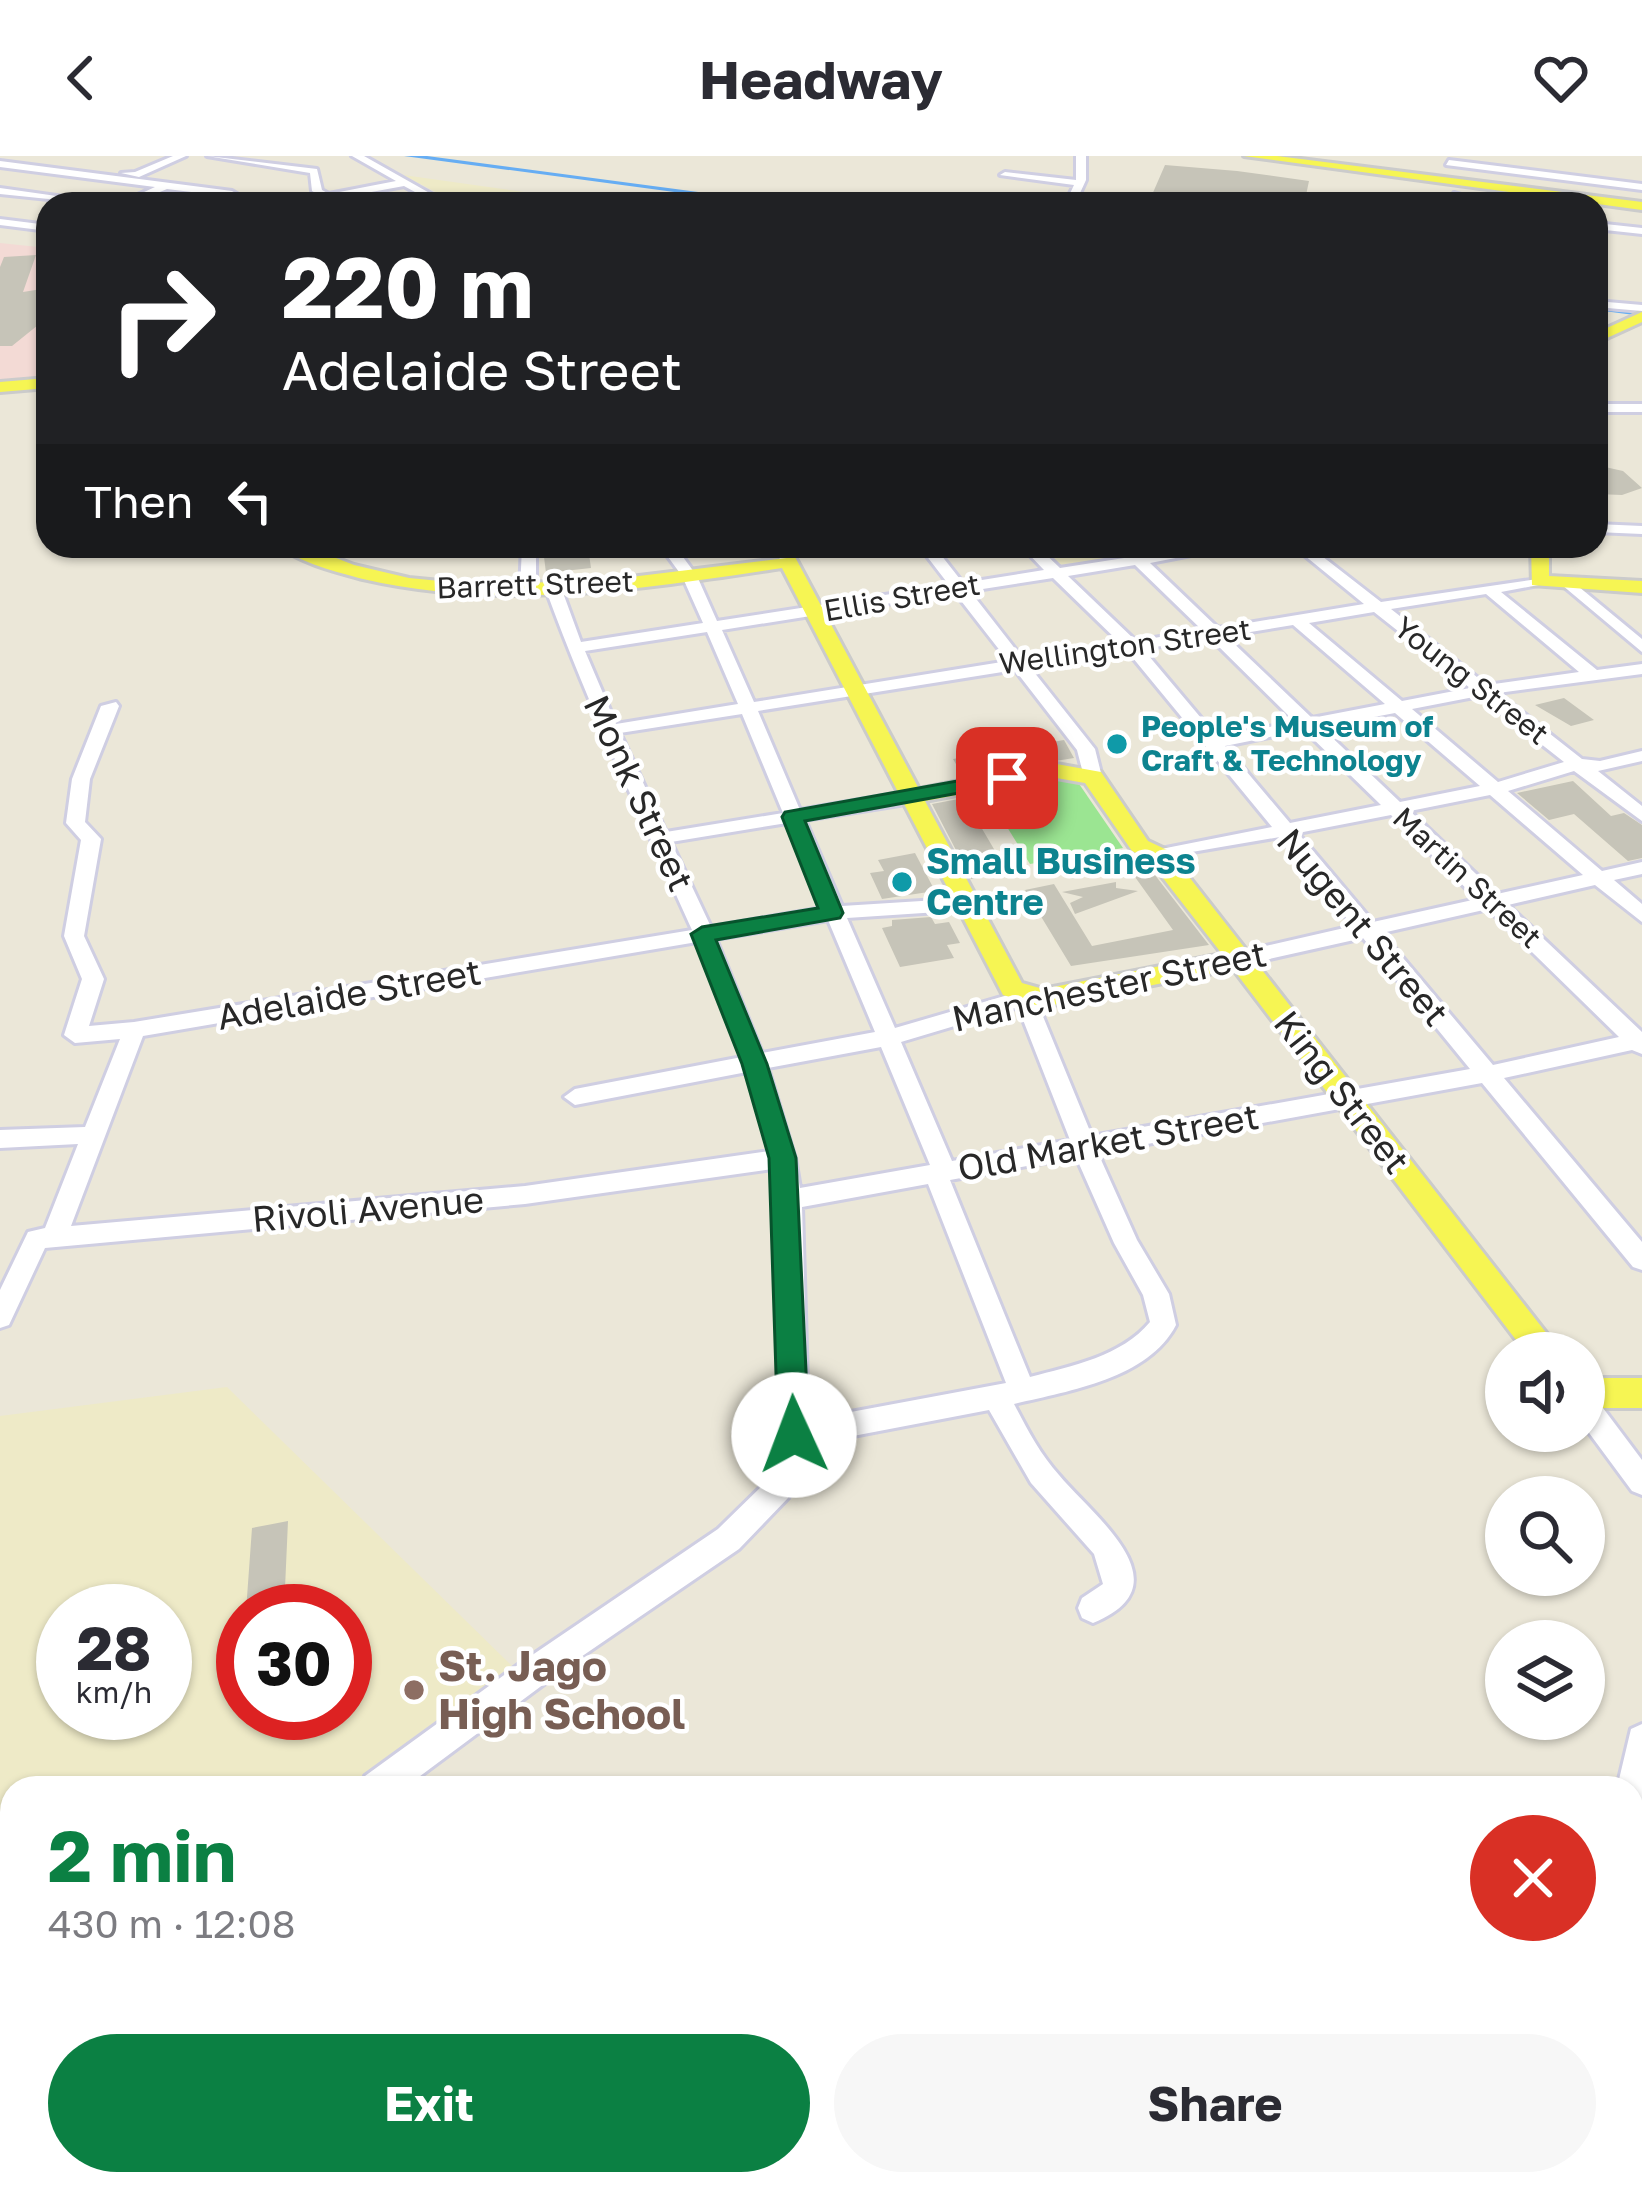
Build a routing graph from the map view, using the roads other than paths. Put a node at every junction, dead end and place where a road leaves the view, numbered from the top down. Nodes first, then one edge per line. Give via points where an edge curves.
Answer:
1 (10, 156) edge
2 (181, 156) edge
3 (212, 156) edge
4 (357, 156) edge
5 (1082, 156) edge
6 (1250, 156) edge
7 (27, 157) edge
8 (1513, 158) edge
9 (57, 163) edge
10 (125, 163) dead end
11 (1448, 163) dead end
12 (0, 164) edge
13 (108, 170) junction
14 (1005, 176) dead end
15 (0, 177) edge
16 (1642, 177) edge
17 (20, 180) junction
18 (1080, 183) junction
19 (403, 184) junction
20 (166, 186) junction
21 (1642, 187) edge
22 (0, 189) edge
23 (112, 192) edge
24 (152, 192) edge
25 (216, 192) edge
26 (320, 192) edge
27 (364, 192) edge
28 (419, 192) edge
29 (1076, 192) edge
30 (1532, 192) edge
31 (36, 195) edge
32 (1608, 202) edge
33 (0, 206) edge
34 (1642, 206) edge
35 (36, 211) edge
36 (0, 221) edge
37 (1608, 227) edge
38 (1642, 231) edge
39 (36, 233) edge
40 (36, 237) edge
41 (6, 238) edge
42 (1608, 307) edge
43 (1642, 314) edge
44 (1608, 332) edge
45 (36, 384) edge
46 (5, 387) edge
47 (36, 404) edge
48 (1608, 408) edge
49 (1642, 408) edge
50 (1608, 529) edge
51 (1642, 530) edge
52 (316, 558) edge
53 (529, 558) edge
54 (676, 558) edge
55 (767, 558) edge
56 (786, 558) edge
57 (935, 558) edge
58 (1040, 558) edge
59 (1143, 558) edge
60 (1315, 558) edge
61 (1539, 558) edge
62 (1136, 559) junction
63 (1053, 570) junction
64 (689, 576) junction
65 (1538, 581) junction
66 (1568, 582) junction
67 (1642, 587) edge
68 (958, 588) junction
69 (554, 590) junction
70 (528, 591) junction
71 (1491, 591) junction
72 (1378, 607) junction
73 (813, 614) junction
74 (1299, 622) junction
75 (711, 628) junction
76 (1219, 634) junction
77 (1132, 646) junction
78 (1642, 646) edge
79 (573, 648) junction
80 (1018, 662) junction
81 (1633, 671) edge
82 (1592, 674) junction
83 (852, 688) junction
84 (1642, 688) edge
85 (1479, 692) junction
86 (110, 706) dead end
87 (747, 706) junction
88 (1397, 710) junction
89 (1313, 726) junction
90 (608, 730) junction
91 (1212, 743) junction
92 (1642, 756) edge
93 (890, 759) junction
94 (1577, 764) junction
95 (1093, 777) junction
96 (961, 787) junction
97 (1494, 789) junction
98 (912, 797) junction
99 (1394, 811) junction
100 (1642, 815) edge
101 (793, 817) junction
102 (1284, 831) junction
103 (663, 838) junction
104 (1158, 855) junction
105 (1642, 868) edge
106 (1601, 879) junction
107 (1497, 903) junction
108 (969, 904) junction
109 (832, 913) junction
110 (1642, 915) edge
111 (1366, 928) junction
112 (702, 934) junction
113 (1238, 958) junction
114 (1025, 997) junction
115 (134, 1030) junction
116 (890, 1037) junction
117 (1640, 1042) edge
118 (754, 1064) junction
119 (1487, 1074) junction
120 (575, 1097) dead end
121 (1347, 1099) junction
122 (95, 1135) junction
123 (0, 1139) edge
124 (1084, 1145) junction
125 (783, 1158) junction
126 (941, 1173) junction
127 (787, 1200) junction
128 (54, 1237) junction
129 (1642, 1261) edge
130 (0, 1317) edge
131 (1529, 1332) edge
132 (1008, 1393) junction
133 (1605, 1393) edge
134 (1642, 1393) edge
135 (1605, 1433) edge
136 (794, 1435) junction
137 (1642, 1483) edge
138 (1093, 1608) dead end
139 (1642, 1740) edge
140 (393, 1776) edge
141 (1636, 1776) edge

1 - 7 street
2 - 13 street via 136,175
3 - 26 street via 314,171
4 - 19 street
5 - 18 street
6 - 30 main road
7 - 9 street
8 - 16 street
9 - 12 street
9 - 13 street
9 - 17 street
9 - 20 street
10 - 13 street
11 - 21 street
14 - 18 street
15 - 17 street
17 - 22 street
17 - 23 street
18 - 29 street
19 - 27 street
19 - 28 street
20 - 24 street
20 - 25 street
22 - 31 street
32 - 34 main road
33 - 35 street
36 - 39 street
37 - 38 street
40 - 41 street
42 - 43 street
43 - 44 main road
45 - 46 main road
46 - 47 main road
48 - 49 street
50 - 51 street
52 - 70 main road, Barrett Street via 411,587
53 - 70 street
54 - 64 street
55 - 64 main road, Barrett Street
56 - 73 main road
57 - 68 street, King Street
58 - 63 street, Nugent Street
59 - 62 street, Ellis Street
60 - 72 street, Young Street
61 - 65 main road
62 - 63 street, Ellis Street
62 - 76 street, Martin Street
63 - 68 street, Ellis Street
63 - 77 street, Nugent Street
64 - 69 main road, Barrett Street
64 - 75 street
65 - 66 main road, Wellington Street
65 - 71 street, Wellington Street
66 - 67 main road, Wellington Street
66 - 78 street
68 - 73 street, Ellis Street
68 - 80 street, King Street
69 - 70 main road, Barrett Street
69 - 79 street, Monk Street
71 - 72 street, Wellington Street
71 - 82 street
72 - 74 street, Wellington Street
72 - 85 street, Young Street
73 - 75 street, Ellis Street
73 - 83 main road
74 - 76 street, Wellington Street
74 - 88 street
75 - 79 street, Ellis Street
75 - 87 street
76 - 77 street, Wellington Street
76 - 89 street, Martin Street
77 - 80 street, Wellington Street
77 - 91 street, Nugent Street
79 - 90 street, Monk Street
80 - 83 street, Wellington Street
80 - 95 street, King Street via 1086,748
81 - 82 street
81 - 84 street
82 - 85 street
83 - 87 street, Wellington Street
83 - 93 main road
85 - 88 street
85 - 94 street, Young Street
86 - 115 street, Adelaide Street via 81,778 75,823 91,839 74,936 93,979 75,1035
87 - 90 street, Wellington Street
87 - 101 street
88 - 89 street
88 - 97 street
89 - 91 street
89 - 99 street, Martin Street
90 - 103 street, Monk Street
91 - 102 street, Nugent Street
92 - 94 street
93 - 96 main road
93 - 98 main road
94 - 97 street
94 - 100 street, Young Street
95 - 96 main road via 1051,770
95 - 104 main road, King Street via 1140,846
96 - 98 main road
97 - 99 street
97 - 106 street
98 - 101 street
98 - 108 main road
99 - 102 street
99 - 107 street, Martin Street
101 - 103 street
101 - 109 street
102 - 104 street
102 - 111 street, Nugent Street
103 - 112 street, Monk Street
104 - 113 main road, King Street
105 - 106 street, Manchester Street
106 - 107 street, Manchester Street
106 - 110 street
107 - 111 street, Manchester Street
107 - 117 street, Martin Street
108 - 109 street, Adelaide Street
108 - 114 main road via 1012,989
109 - 112 street, Adelaide Street
109 - 116 street
111 - 113 street, Manchester Street
111 - 119 street, Nugent Street
112 - 115 street, Adelaide Street
112 - 118 street, Monk Street
113 - 114 main road, Manchester Street
113 - 121 main road, King Street
114 - 116 street, Manchester Street
114 - 124 street
115 - 122 street
116 - 118 street, Manchester Street
116 - 126 street
117 - 119 street, Old Market Street
118 - 120 street, Manchester Street
118 - 125 street, Monk Street
119 - 121 street, Old Market Street
119 - 129 street, Nugent Street
121 - 124 street, Old Market Street
121 - 131 main road, King Street
122 - 123 street
122 - 128 street
124 - 126 street, Old Market Street
124 - 132 street via 1163,1327 1121,1362
125 - 127 street, Monk Street
125 - 128 street, Rivoli Avenue via 525,1195
126 - 127 street, Old Market Street
126 - 132 street
127 - 136 street, Monk Street
128 - 130 street via 37,1239
132 - 136 street
132 - 138 street via 1051,1487 1094,1524 1119,1576 1119,1591
133 - 134 main road
135 - 137 street
136 - 140 street, Monk Street via 780,1486 748,1522
139 - 141 street

